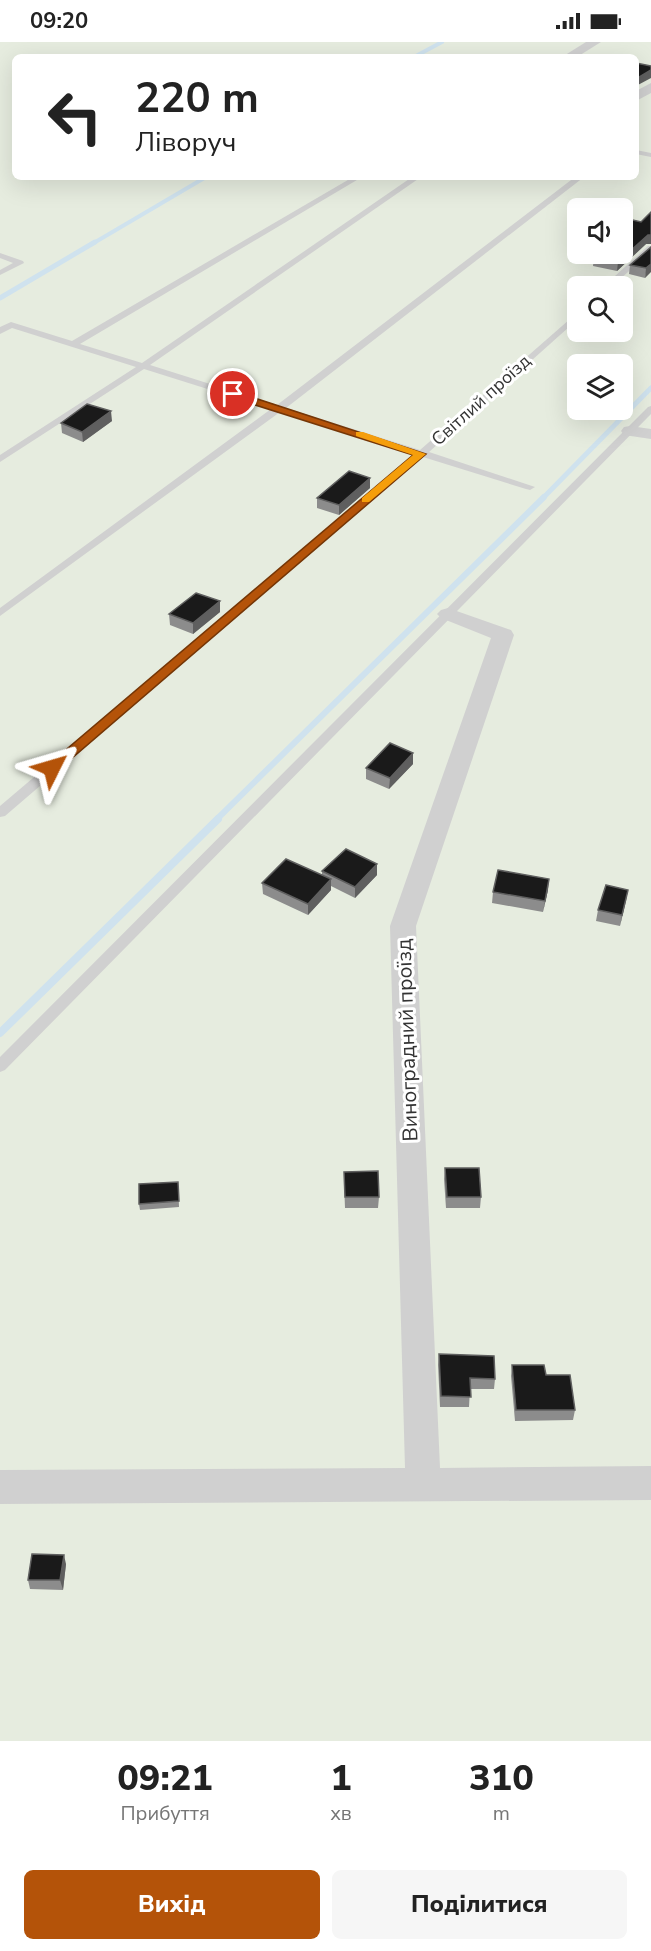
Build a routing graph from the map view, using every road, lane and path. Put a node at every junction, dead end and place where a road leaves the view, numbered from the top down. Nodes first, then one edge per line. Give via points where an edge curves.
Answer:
1 (595, 42) edge
2 (573, 54) edge
3 (353, 180) edge
4 (413, 180) edge
5 (576, 180) edge
6 (651, 248) edge
7 (0, 255) edge
8 (0, 273) edge
9 (619, 276) edge
10 (567, 324) edge
11 (0, 331) edge
12 (72, 344) junction
13 (143, 366) junction
14 (278, 409) junction
15 (651, 409) edge
16 (630, 431) junction
17 (651, 434) edge
18 (421, 454) junction
19 (0, 459) edge
20 (530, 487) dead end
21 (0, 613) edge
22 (448, 614) junction
23 (0, 813) edge
24 (0, 1066) edge
25 (651, 1483) edge
26 (423, 1484) junction
27 (0, 1487) edge

1 - 2 street
3 - 12 lane
4 - 13 lane
5 - 14 lane
6 - 9 lane
7 - 8 lane via 20,263
10 - 18 lane, Світлий проїзд
11 - 12 lane via 11,325
12 - 13 lane
13 - 14 lane
13 - 19 lane
14 - 18 lane
14 - 21 lane
15 - 16 lane
16 - 17 street
16 - 22 lane
18 - 20 lane
18 - 23 lane, Світлий проїзд
22 - 24 lane
22 - 26 street, Виноградний проїзд via 503,635 403,926
25 - 26 street
26 - 27 street

